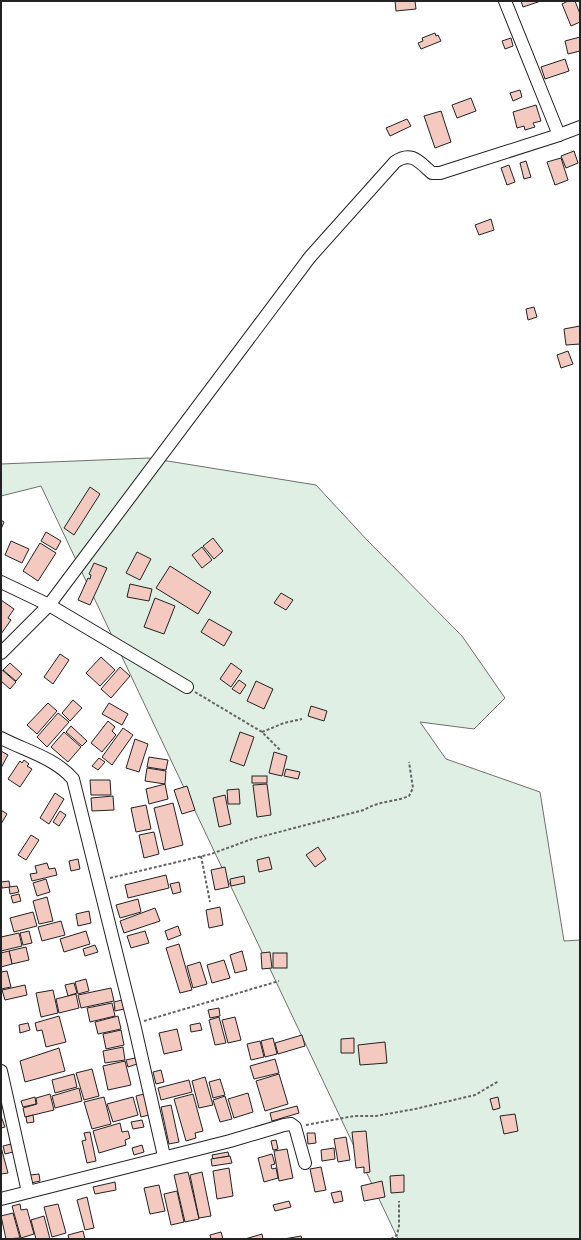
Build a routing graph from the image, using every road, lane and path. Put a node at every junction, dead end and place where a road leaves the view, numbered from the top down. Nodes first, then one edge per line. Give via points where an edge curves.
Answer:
1 (505, 1) edge
2 (580, 127) edge
3 (559, 135) junction
4 (1, 582) edge
5 (49, 605) junction
6 (1, 654) edge
7 (187, 687) joint
8 (302, 719) dead end
9 (262, 732) junction
10 (1, 738) edge
11 (280, 750) dead end
12 (409, 762) dead end
13 (201, 856) junction
14 (99, 881) junction
15 (210, 902) dead end
16 (279, 981) dead end
17 (134, 1024) junction
18 (1, 1071) edge
19 (499, 1081) dead end
20 (295, 1127) junction
21 (164, 1156) junction
22 (305, 1163) dead end
23 (28, 1192) junction
24 (1, 1199) edge
25 (399, 1201) dead end
26 (391, 1239) edge

1 - 3 street
2 - 3 street
3 - 5 street via 440,173 432,173 421,161 411,158 401,158 395,162 310,257
4 - 5 street
5 - 6 street
5 - 7 street
7 - 9 path
8 - 9 path
9 - 11 path
10 - 14 street via 41,755 68,772 74,779
12 - 13 path via 413,788 410,796 252,839
13 - 14 path
13 - 15 path
14 - 17 street
16 - 17 path
17 - 21 street
18 - 23 street
19 - 20 path via 475,1095 415,1109 376,1116 354,1116
20 - 21 street via 291,1124 284,1125
20 - 22 street
21 - 23 street
23 - 24 street
25 - 26 path via 399,1226 397,1235

